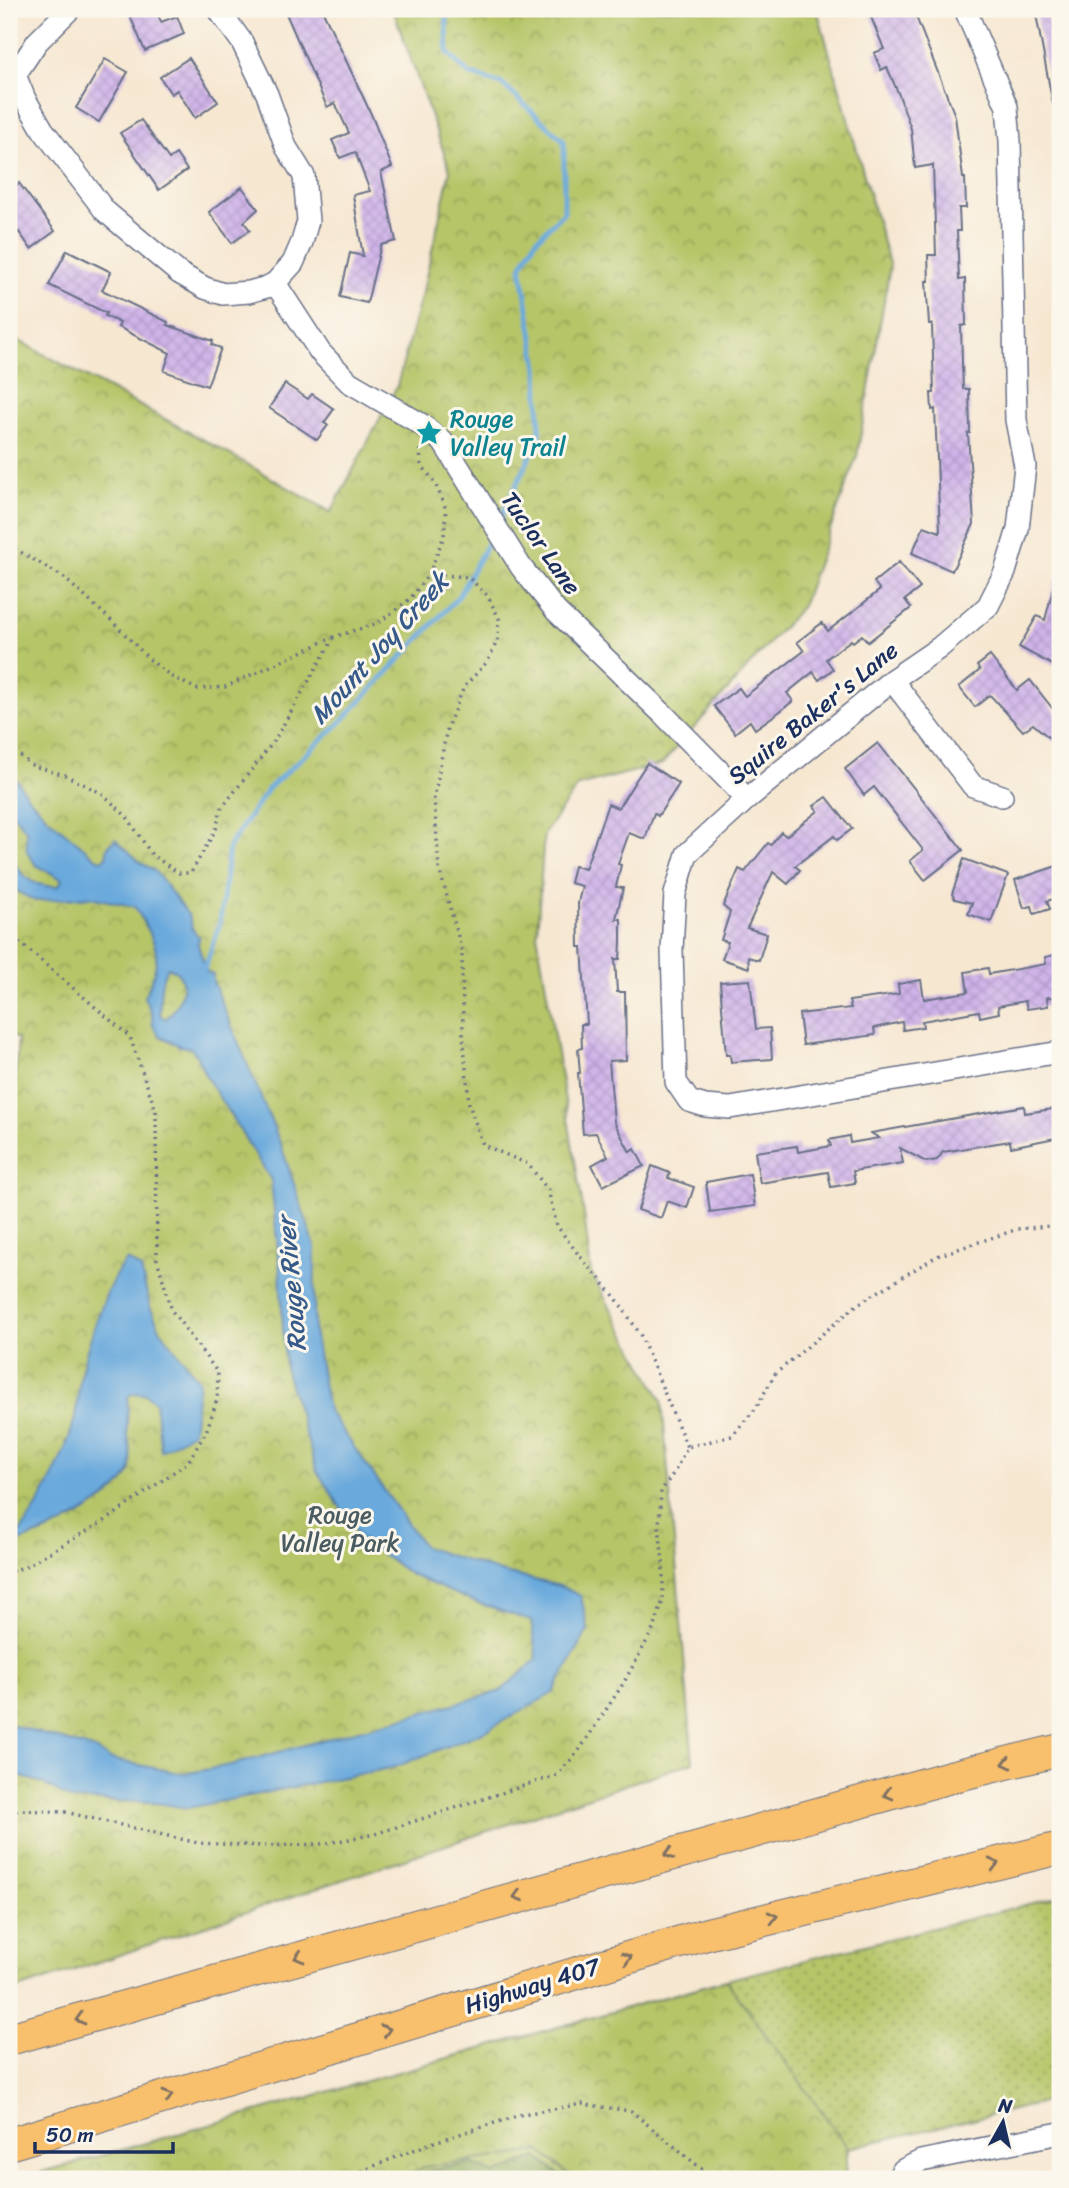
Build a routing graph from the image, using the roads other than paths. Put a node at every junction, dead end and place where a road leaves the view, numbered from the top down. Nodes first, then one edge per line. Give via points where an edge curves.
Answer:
1 (70, 9) edge
2 (218, 9) edge
3 (965, 9) edge
4 (12, 76) edge
5 (275, 283) junction
6 (892, 680) junction
7 (1002, 796) dead end
8 (747, 799) junction
9 (1060, 1052) edge
10 (1060, 1751) edge
11 (1060, 1848) edge
12 (9, 2039) edge
13 (1060, 2133) edge
14 (9, 2144) edge
15 (900, 2174) edge

1 - 4 street
2 - 5 street via 242,42 286,147 304,176 308,221 293,263
3 - 6 street, Squire Baker's Lane via 1007,107 1016,420 1025,466 1017,529 1005,572 988,606
4 - 5 street via 43,130 105,211 179,273 223,294
5 - 8 street, Tuclor Lane via 320,352 349,382 443,442 521,567 556,611
6 - 7 street via 973,786
6 - 8 street, Squire Baker's Lane
8 - 9 street, Squire Baker's Lane via 687,854 675,894 676,1082 689,1101 730,1108
10 -> 12 highway via 914,1786
14 -> 11 highway, Highway 407 via 706,1934
13 - 15 street via 921,2161

